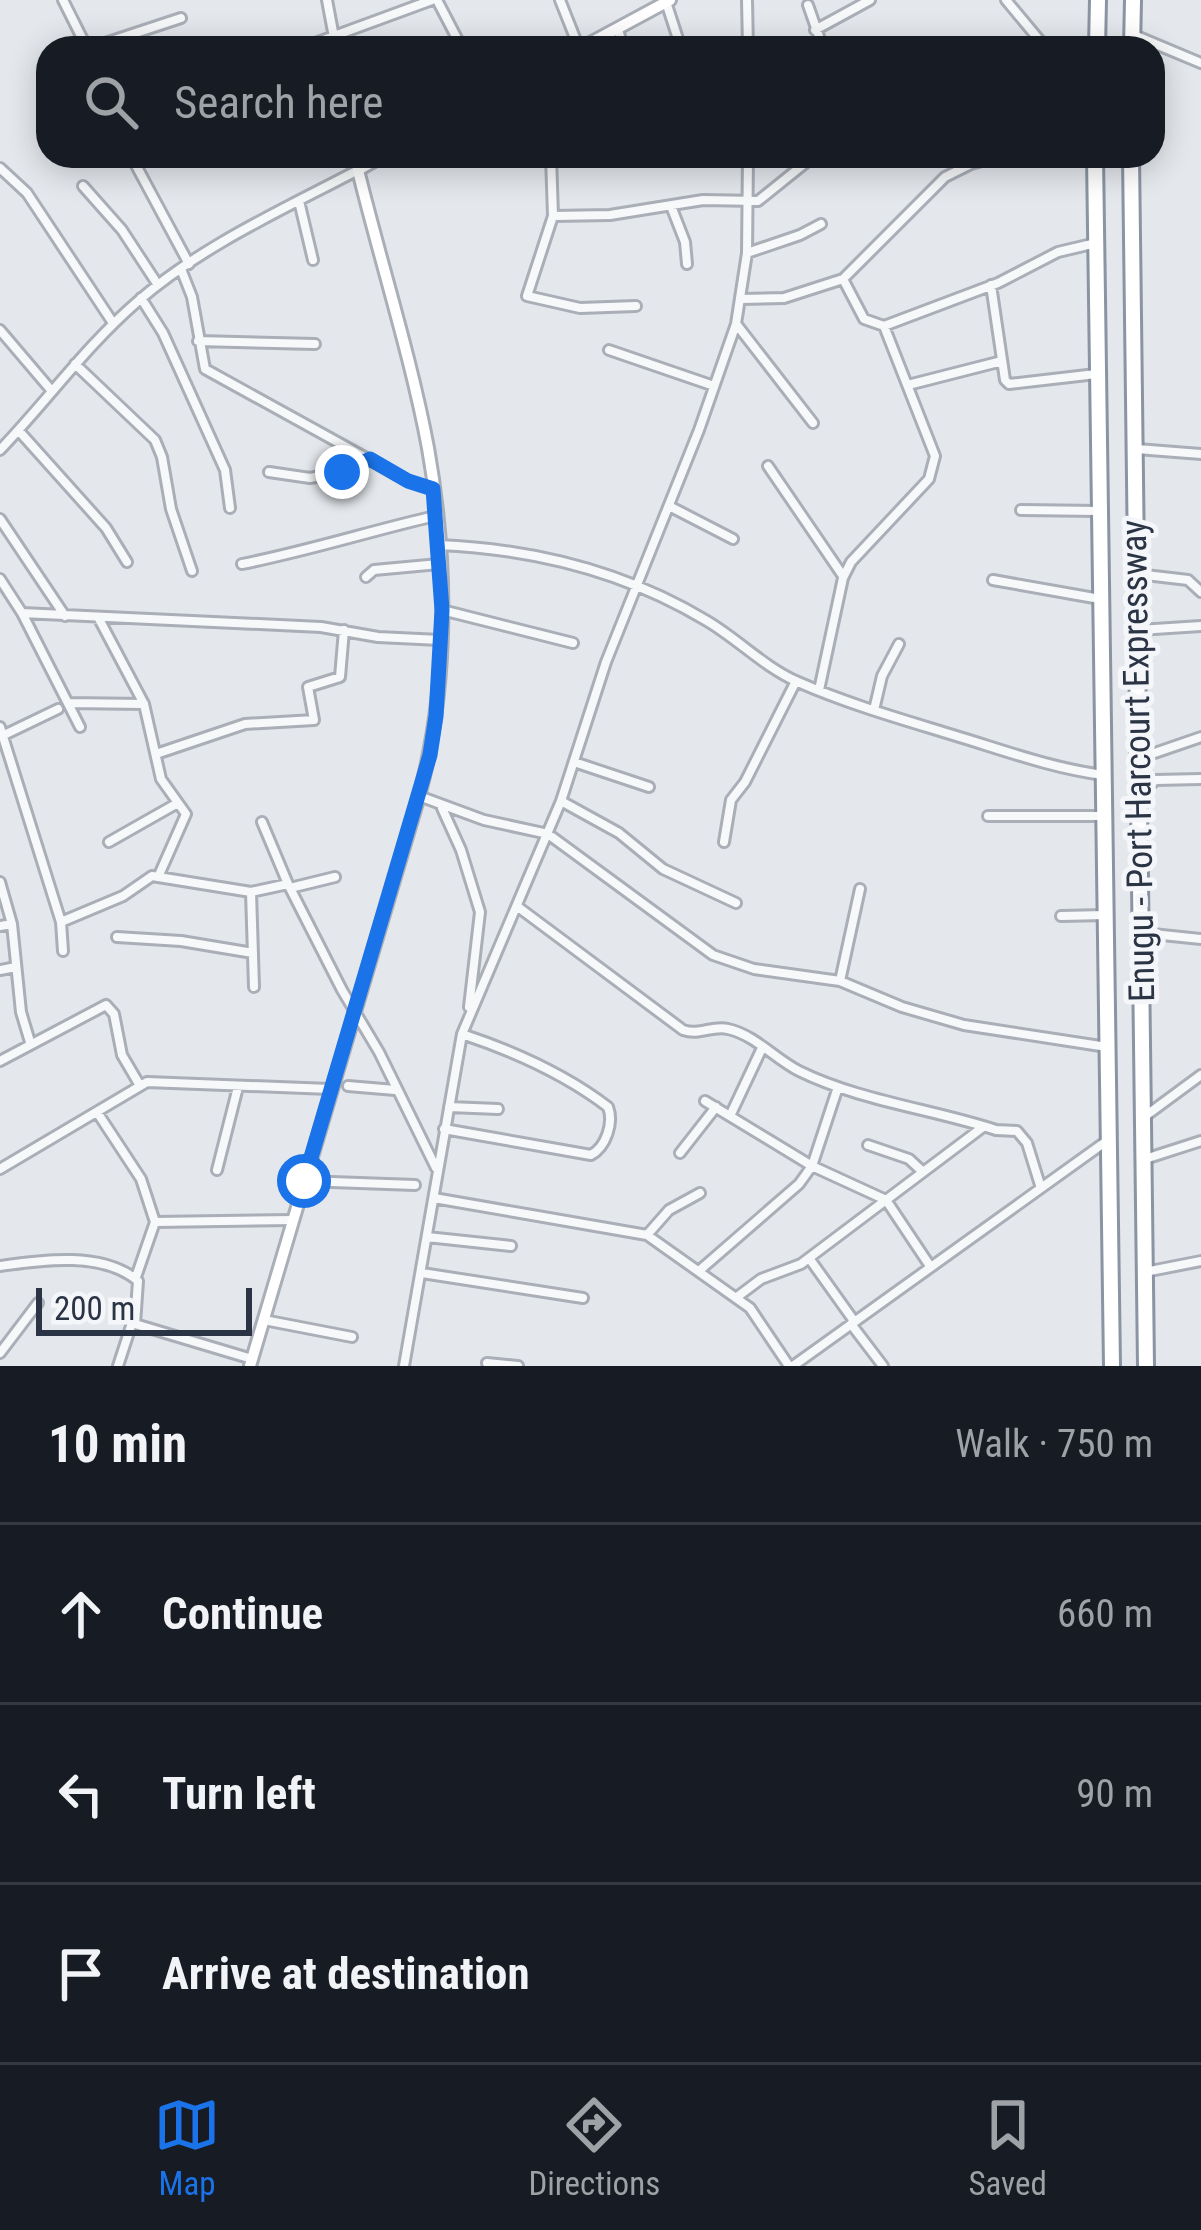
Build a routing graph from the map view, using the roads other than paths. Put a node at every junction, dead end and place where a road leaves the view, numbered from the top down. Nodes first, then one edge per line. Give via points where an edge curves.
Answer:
1 (63, 0) edge
2 (327, 0) edge
3 (434, 0) edge
4 (560, 0) edge
5 (747, 0) edge
6 (870, 0) edge
7 (1006, 0) edge
8 (1098, 0) edge
9 (1132, 0) edge
10 (668, 1) edge
11 (808, 5) dead end
12 (181, 18) dead end
13 (617, 28) junction
14 (815, 30) junction
15 (333, 33) junction
16 (82, 36) edge
17 (125, 36) edge
18 (328, 36) edge
19 (334, 36) edge
20 (455, 36) edge
21 (575, 36) edge
22 (602, 36) edge
23 (619, 36) edge
24 (678, 36) edge
25 (748, 36) edge
26 (818, 36) edge
27 (1036, 36) edge
28 (1097, 36) edge
29 (1132, 36) edge
30 (1165, 52) edge
31 (1201, 63) edge
32 (0, 168) edge
33 (137, 168) edge
34 (362, 168) edge
35 (551, 168) edge
36 (748, 168) edge
37 (800, 168) edge
38 (962, 168) edge
39 (1095, 168) edge
40 (1131, 168) edge
41 (358, 170) junction
42 (83, 186) dead end
43 (299, 201) junction
44 (748, 201) junction
45 (671, 206) junction
46 (553, 216) junction
47 (821, 224) dead end
48 (1096, 243) junction
49 (747, 253) junction
50 (313, 260) dead end
51 (687, 264) dead end
52 (185, 266) junction
53 (843, 279) junction
54 (158, 285) junction
55 (991, 285) junction
56 (141, 298) junction
57 (741, 299) junction
58 (636, 306) dead end
59 (113, 323) junction
60 (736, 324) junction
61 (884, 326) junction
62 (0, 330) edge
63 (198, 340) junction
64 (316, 344) dead end
65 (609, 350) dead end
66 (1002, 361) junction
67 (75, 364) junction
68 (1098, 374) junction
69 (714, 386) junction
70 (908, 386) junction
71 (51, 390) junction
72 (812, 423) dead end
73 (19, 430) junction
74 (1134, 449) junction
75 (0, 450) edge
76 (353, 450) junction
77 (1201, 454) edge
78 (370, 459) junction
79 (357, 463) junction
80 (768, 466) dead end
81 (269, 472) dead end
82 (433, 489) junction
83 (669, 506) junction
84 (230, 508) dead end
85 (1021, 510) dead end
86 (1100, 511) junction
87 (435, 516) junction
88 (0, 519) edge
89 (733, 539) dead end
90 (438, 545) junction
91 (127, 562) dead end
92 (242, 564) dead end
93 (439, 564) junction
94 (192, 571) dead end
95 (1136, 574) junction
96 (366, 577) dead end
97 (843, 578) junction
98 (0, 579) edge
99 (993, 580) dead end
100 (638, 586) junction
101 (1201, 592) edge
102 (1102, 599) junction
103 (442, 610) junction
104 (22, 613) junction
105 (65, 616) junction
106 (98, 617) junction
107 (1201, 626) edge
108 (1137, 630) junction
109 (344, 631) junction
110 (440, 640) junction
111 (573, 643) dead end
112 (899, 644) dead end
113 (796, 681) junction
114 (819, 690) junction
115 (68, 703) junction
116 (144, 704) junction
117 (58, 709) dead end
118 (874, 710) junction
119 (80, 727) dead end
120 (2, 731) edge
121 (1201, 737) edge
122 (156, 754) junction
123 (1138, 759) junction
124 (574, 762) junction
125 (1104, 775) junction
126 (1201, 779) edge
127 (649, 787) dead end
128 (419, 796) junction
129 (1138, 800) junction
130 (561, 801) junction
131 (176, 804) junction
132 (442, 806) junction
133 (988, 816) dead end
134 (1105, 816) junction
135 (262, 822) dead end
136 (548, 834) junction
137 (109, 842) dead end
138 (724, 842) dead end
139 (159, 875) junction
140 (335, 877) dead end
141 (0, 882) edge
142 (289, 886) junction
143 (860, 889) dead end
144 (251, 892) junction
145 (736, 903) dead end
146 (518, 907) junction
147 (1106, 914) junction
148 (1060, 916) dead end
149 (61, 922) junction
150 (12, 924) junction
151 (0, 926) edge
152 (1139, 933) junction
153 (117, 937) dead end
154 (1201, 939) edge
155 (63, 951) dead end
156 (253, 953) junction
157 (16, 967) junction
158 (0, 970) edge
159 (840, 981) junction
160 (254, 987) dead end
161 (354, 1010) junction
162 (469, 1014) junction
163 (462, 1034) junction
164 (30, 1042) junction
165 (762, 1048) junction
166 (1108, 1048) junction
167 (0, 1061) edge
168 (1201, 1075) edge
169 (140, 1084) junction
170 (348, 1086) dead end
171 (238, 1087) junction
172 (838, 1087) junction
173 (330, 1089) junction
174 (397, 1090) junction
175 (705, 1101) dead end
176 (449, 1107) junction
177 (716, 1107) junction
178 (498, 1108) dead end
179 (97, 1112) junction
180 (730, 1116) junction
181 (1143, 1117) junction
182 (984, 1126) junction
183 (444, 1130) junction
184 (1109, 1139) junction
185 (1201, 1141) edge
186 (868, 1145) dead end
187 (680, 1153) dead end
188 (1144, 1159) junction
189 (812, 1166) junction
190 (0, 1169) edge
191 (437, 1169) junction
192 (217, 1170) dead end
193 (923, 1172) junction
194 (304, 1181) junction
195 (415, 1185) dead end
196 (1040, 1185) junction
197 (700, 1193) dead end
198 (433, 1198) junction
199 (886, 1200) junction
200 (293, 1220) junction
201 (155, 1222) junction
202 (646, 1235) junction
203 (428, 1237) junction
204 (511, 1246) dead end
205 (809, 1258) junction
206 (1201, 1261) edge
207 (0, 1266) edge
208 (930, 1266) junction
209 (700, 1270) junction
210 (1144, 1272) junction
211 (422, 1274) junction
212 (136, 1277) junction
213 (737, 1297) junction
214 (583, 1298) dead end
215 (38, 1303) dead end
216 (264, 1320) junction
217 (133, 1322) junction
218 (852, 1323) junction
219 (352, 1336) dead end
220 (0, 1353) edge
221 (251, 1362) edge
222 (487, 1363) edge
223 (881, 1365) edge
224 (118, 1366) edge
225 (404, 1366) edge
226 (513, 1366) edge
227 (791, 1366) edge
228 (1112, 1366) edge
229 (1145, 1366) edge

1 - 16 street
2 - 15 street
3 - 15 street
3 - 20 street
4 - 21 street
5 - 25 street
6 - 14 street
7 - 27 street
8 - 28 highway
9 - 29 highway
10 - 13 main road
10 - 24 street
11 - 14 street
12 - 17 street
13 - 22 main road
13 - 23 street
14 - 26 street
15 - 18 street
15 - 19 street
30 - 31 street
32 - 59 street via 27,193
33 - 52 street
34 - 41 main road
35 - 46 street
36 - 44 street
37 - 44 street via 766,198
38 - 53 street
39 - 48 highway, Enugu - Port Harcourt Expressway
40 - 74 highway, Enugu - Port Harcourt Expressway
41 - 43 street
41 - 82 main road
42 - 54 street
43 - 50 street
43 - 52 street
44 - 45 street
44 - 49 street
45 - 46 street
45 - 51 street
46 - 58 street via 527,296 580,308
47 - 49 street
48 - 55 street
48 - 68 highway, Enugu - Port Harcourt Expressway
49 - 57 street
52 - 54 street
52 - 63 street
53 - 57 street via 794,296
53 - 61 street via 864,319
54 - 56 street
55 - 61 street
55 - 66 street
56 - 59 street
56 - 84 street via 225,470
57 - 60 street
59 - 67 street
60 - 69 street
60 - 72 street
61 - 70 street
62 - 71 street
63 - 64 street
63 - 76 street via 202,364 220,379
65 - 69 street
66 - 68 street via 1005,380 1015,385
66 - 70 street
67 - 71 street
67 - 94 street via 155,440
68 - 86 highway, Enugu - Port Harcourt Expressway
69 - 83 street
70 - 97 street via 935,466
71 - 73 street
73 - 75 street
73 - 91 street
74 - 77 street
74 - 95 highway, Enugu - Port Harcourt Expressway
76 - 78 street
76 - 79 street
78 - 79 street
78 - 82 street
79 - 81 street via 310,478
80 - 97 street
82 - 87 main road
83 - 89 street
83 - 100 street
85 - 86 street
86 - 102 highway, Enugu - Port Harcourt Expressway
87 - 90 main road
87 - 92 street
88 - 105 street
90 - 93 main road
90 - 100 street via 517,550
93 - 96 street
93 - 103 main road
95 - 101 street via 1188,580
95 - 108 highway, Enugu - Port Harcourt Expressway
97 - 114 street
98 - 104 street
99 - 102 street
100 - 113 street via 708,621
100 - 124 street
102 - 125 highway, Enugu - Port Harcourt Expressway
103 - 110 main road
103 - 111 street
104 - 105 street
104 - 115 street
105 - 106 street
106 - 109 street
106 - 116 street
107 - 108 street
108 - 123 highway, Enugu - Port Harcourt Expressway
109 - 110 street
109 - 122 street via 340,677 308,687 314,720 244,724
110 - 128 main road via 436,716
112 - 118 street
113 - 114 street
113 - 138 street via 731,800
114 - 118 street
115 - 116 street
115 - 119 street
116 - 122 street
117 - 120 street
118 - 125 street
120 - 149 street
121 - 123 street
122 - 131 street
123 - 129 highway, Enugu - Port Harcourt Expressway
124 - 127 street
124 - 130 street
125 - 134 highway, Enugu - Port Harcourt Expressway
126 - 129 street via 1155,780
128 - 132 street
128 - 161 main road
129 - 152 highway, Enugu - Port Harcourt Expressway
130 - 136 street
130 - 145 street via 628,838 663,869
131 - 137 street
131 - 139 street via 185,818
132 - 136 street
132 - 162 street via 480,912
133 - 134 street
134 - 147 highway, Enugu - Port Harcourt Expressway
135 - 142 street
136 - 146 street
136 - 159 street via 713,955
139 - 144 street
139 - 149 street
140 - 142 street
141 - 150 street
142 - 144 street
142 - 161 street
143 - 159 street
144 - 156 street
146 - 162 street
146 - 165 street via 683,1030 725,1028
147 - 148 street
147 - 166 highway, Enugu - Port Harcourt Expressway
149 - 155 street
150 - 151 street
150 - 157 street
152 - 154 street
152 - 181 highway, Enugu - Port Harcourt Expressway
153 - 156 street
156 - 160 street
157 - 158 street
157 - 164 street
159 - 166 street via 964,1025
161 - 173 main road
161 - 174 street
162 - 163 street
163 - 176 street
163 - 183 street via 550,1071 608,1107 611,1125 591,1155
164 - 167 street
164 - 169 street via 106,1005
165 - 172 street
165 - 180 street
166 - 184 highway, Enugu - Port Harcourt Expressway
168 - 181 street
169 - 171 street
169 - 179 street
170 - 174 street
171 - 173 street
171 - 192 street
172 - 182 street
172 - 189 street
173 - 194 main road
174 - 191 street
175 - 177 street
176 - 178 street
176 - 183 street
177 - 180 street
177 - 187 street
179 - 190 street
179 - 201 street via 141,1179
180 - 189 street
181 - 188 highway, Enugu - Port Harcourt Expressway
182 - 193 street
182 - 196 street via 1023,1136
183 - 191 street
184 - 196 street
184 - 228 highway, Enugu - Port Harcourt Expressway
185 - 188 street
186 - 193 street
188 - 210 highway, Enugu - Port Harcourt Expressway
189 - 199 street
189 - 209 street
191 - 198 street
193 - 199 street
194 - 195 street
194 - 200 main road
196 - 208 street
197 - 202 street
198 - 202 street
198 - 203 street
199 - 205 street
199 - 208 street
200 - 201 street
200 - 216 main road
201 - 212 street
202 - 209 street
203 - 204 street
203 - 211 street
205 - 213 street
205 - 218 street
206 - 210 street
207 - 212 street via 62,1260
208 - 218 street
209 - 213 street
210 - 229 highway, Enugu - Port Harcourt Expressway
211 - 214 street
211 - 225 street
212 - 217 street
213 - 227 street
215 - 220 street
216 - 219 street
216 - 221 main road
217 - 221 street
217 - 224 street
218 - 223 street
218 - 227 street
222 - 226 street

